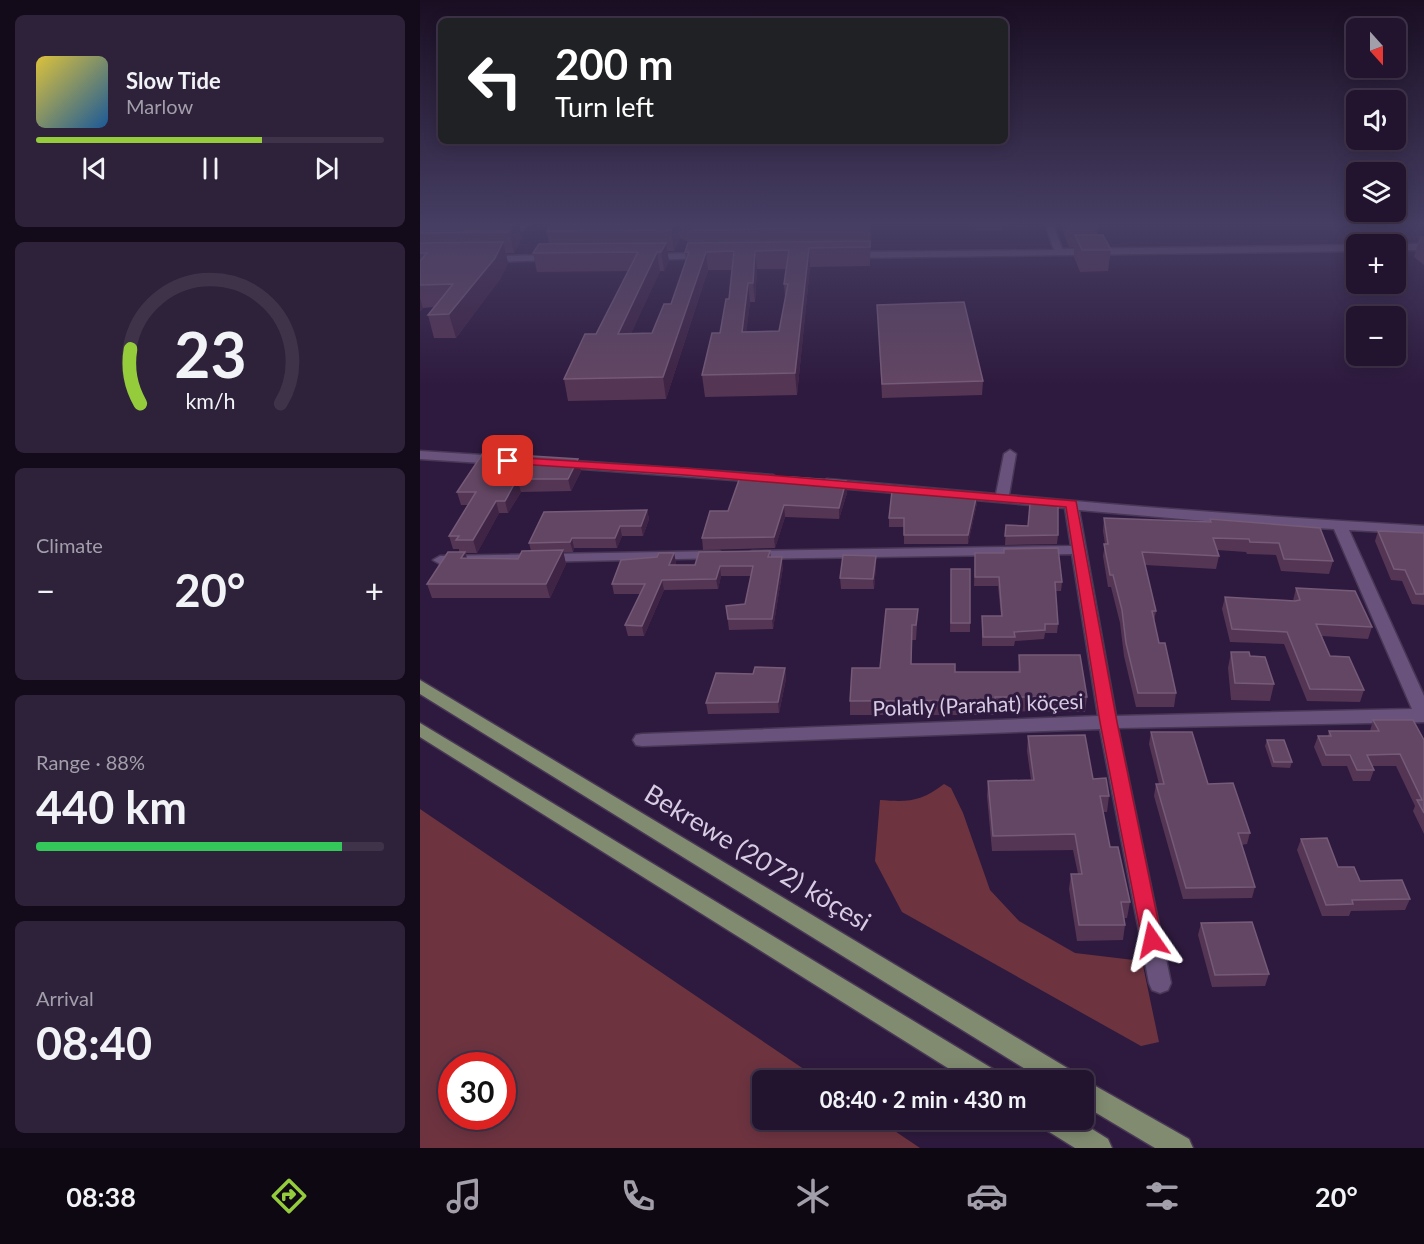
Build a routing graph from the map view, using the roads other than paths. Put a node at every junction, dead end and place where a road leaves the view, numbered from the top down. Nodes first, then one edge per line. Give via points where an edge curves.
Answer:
1 (1010, 454) dead end
2 (420, 455) edge
3 (512, 461) edge
4 (546, 463) edge
5 (790, 480) edge
6 (814, 482) edge
7 (1002, 498) junction
8 (1071, 503) junction
9 (1339, 524) junction
10 (1424, 530) edge
11 (1079, 550) junction
12 (440, 560) edge
13 (420, 686) edge
14 (1424, 715) edge
15 (1108, 722) junction
16 (420, 729) edge
17 (642, 740) dead end
18 (1160, 983) dead end
19 (973, 1070) edge
20 (1049, 1070) edge
21 (1094, 1097) edge
22 (1070, 1130) edge
23 (1099, 1148) edge
24 (1180, 1148) edge

1 - 7 street
2 - 3 street
4 - 5 street
6 - 7 street
7 - 8 street
8 - 9 street via 1228,519
8 - 11 street
9 - 10 street
9 - 14 street
11 - 12 street
11 - 15 street
13 - 20 main road, Bekrewe (2072) köçesi
14 - 15 street, Polatly (Parahat) köçesi
15 - 17 street, Polatly (Parahat) köçesi
15 - 18 street
16 - 19 main road
21 - 24 main road
22 - 23 main road

